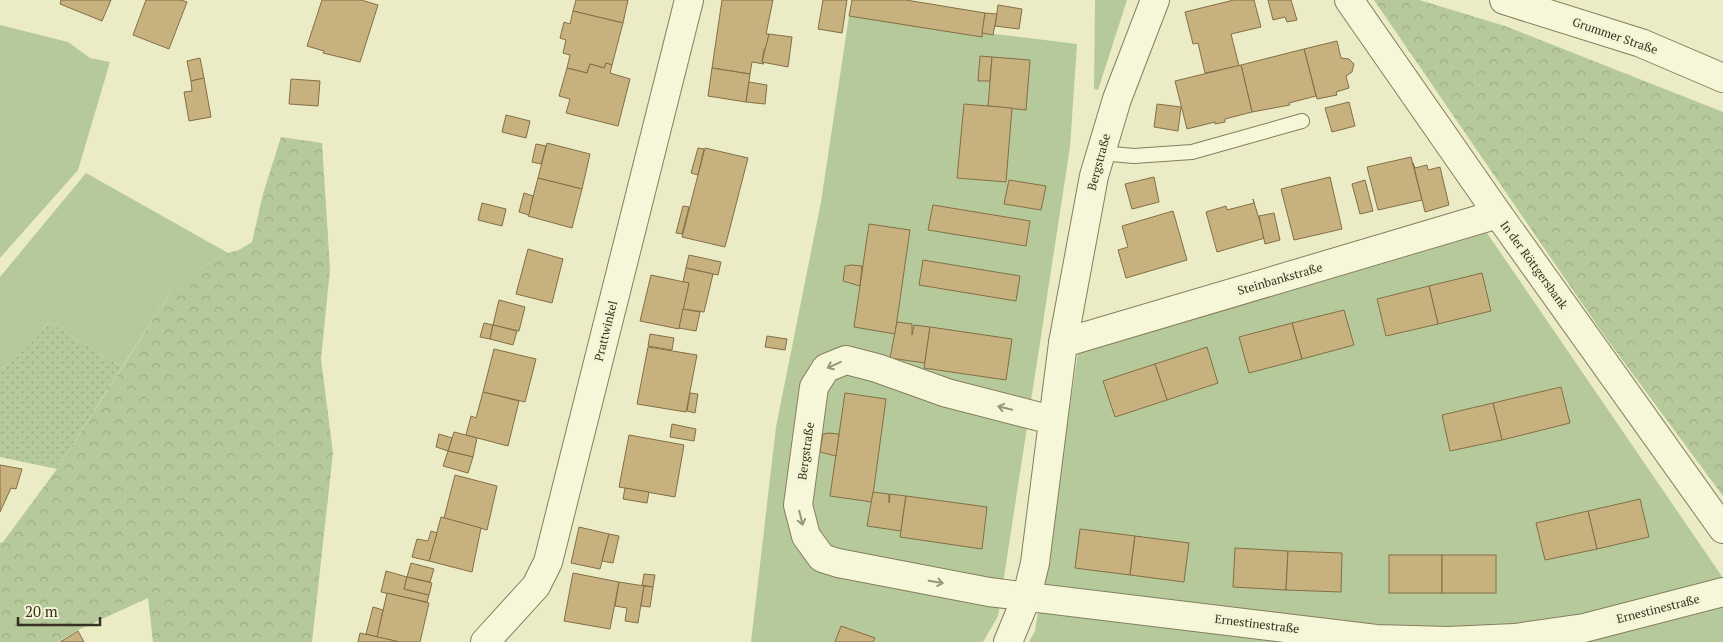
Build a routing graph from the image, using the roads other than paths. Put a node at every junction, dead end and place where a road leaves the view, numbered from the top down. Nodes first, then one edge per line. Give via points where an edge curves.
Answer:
1 (689, 0) edge
2 (1155, 0) edge
3 (1349, 0) edge
4 (1504, 0) edge
5 (1723, 78) edge
6 (1302, 121) dead end
7 (1100, 152) junction
8 (1498, 214) junction
9 (1063, 343) junction
10 (1052, 420) junction
11 (1723, 529) edge
12 (1723, 592) edge
13 (1027, 596) junction
14 (485, 642) edge
15 (1008, 642) edge

1 - 14 street, Prattwinkel via 548,562 536,586
2 - 7 street, Bergstraße
3 - 8 street, In der Röttgersbank
4 - 5 street, Grummer Straße via 1641,43
6 - 7 lane via 1192,152 1134,156
7 - 9 street, Bergstraße
8 - 9 street, Steinbankstraße
8 - 11 street, In der Röttgersbank
9 - 10 street, Bergstraße
10 - 13 street, Bergstraße via 1035,563
10 -> 13 street, Bergstraße via 947,393 846,360 826,368 814,387 798,505 806,536 822,558 908,577
12 - 13 street, Ernestinestraße via 1584,628 1515,638 1448,641 1376,639
13 - 15 street, Bergstraße

